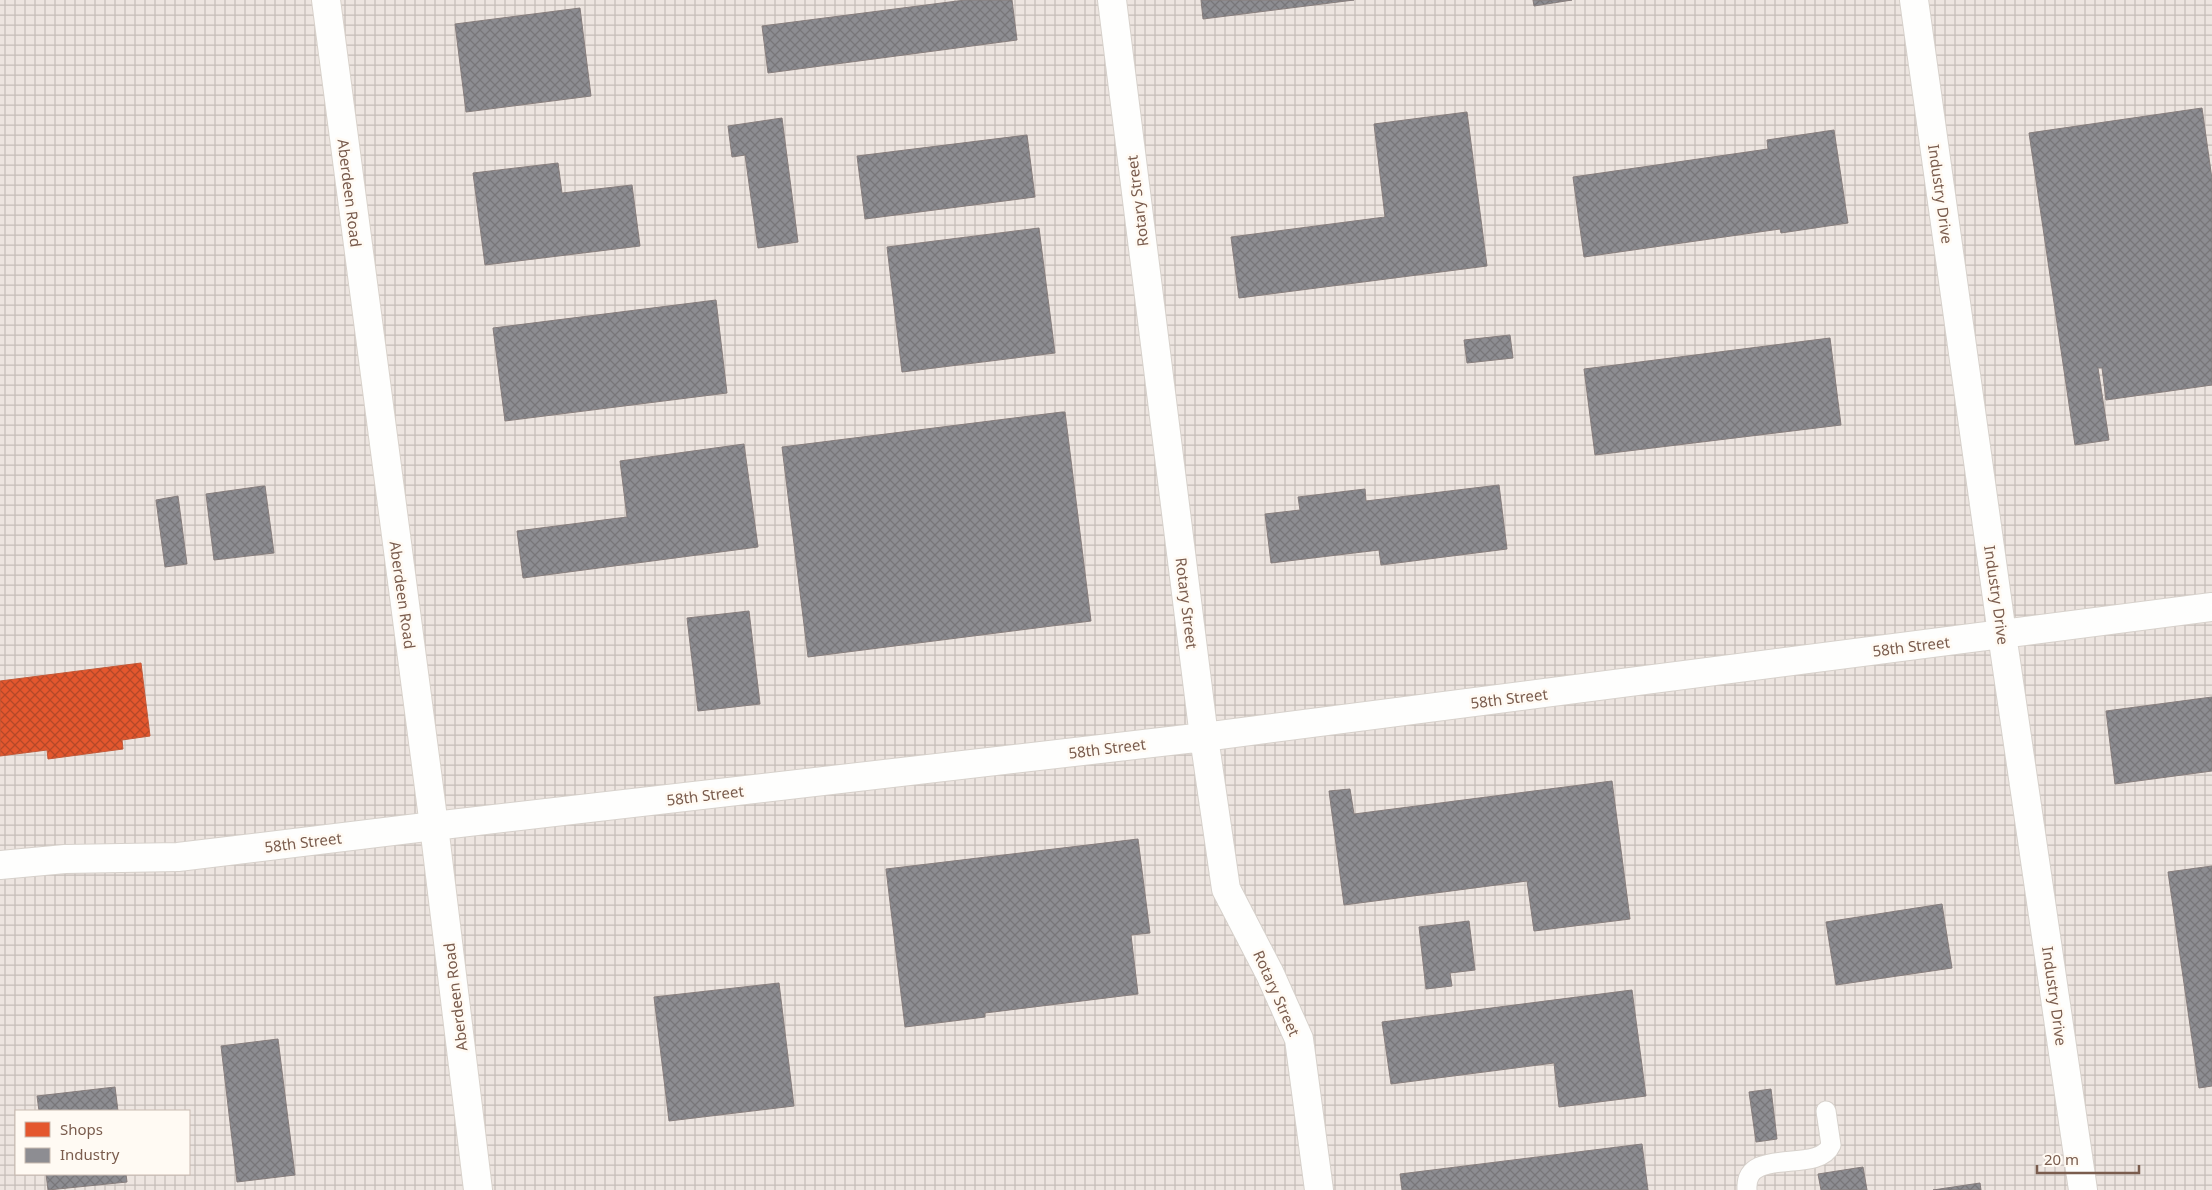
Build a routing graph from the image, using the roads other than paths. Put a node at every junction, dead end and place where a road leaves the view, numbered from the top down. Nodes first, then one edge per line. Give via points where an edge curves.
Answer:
1 (326, 0) edge
2 (1112, 0) edge
3 (1914, 0) edge
4 (2212, 607) edge
5 (2002, 634) junction
6 (1204, 737) junction
7 (434, 826) junction
8 (0, 864) edge
9 (1826, 1111) dead end
10 (478, 1190) edge
11 (1319, 1190) edge
12 (1747, 1190) edge
13 (2083, 1190) edge

1 - 7 street, Aberdeen Road
2 - 6 street, Rotary Street
3 - 5 street, Industry Drive
4 - 5 street, 58th Street
5 - 6 street, 58th Street
5 - 13 street, Industry Drive
6 - 7 street, 58th Street
6 - 11 street, Rotary Street via 1226,889 1299,1039
7 - 8 street, 58th Street via 178,857
7 - 10 street, Aberdeen Road
9 - 12 lane via 1831,1145 1825,1153 1818,1157 1769,1163 1749,1176

